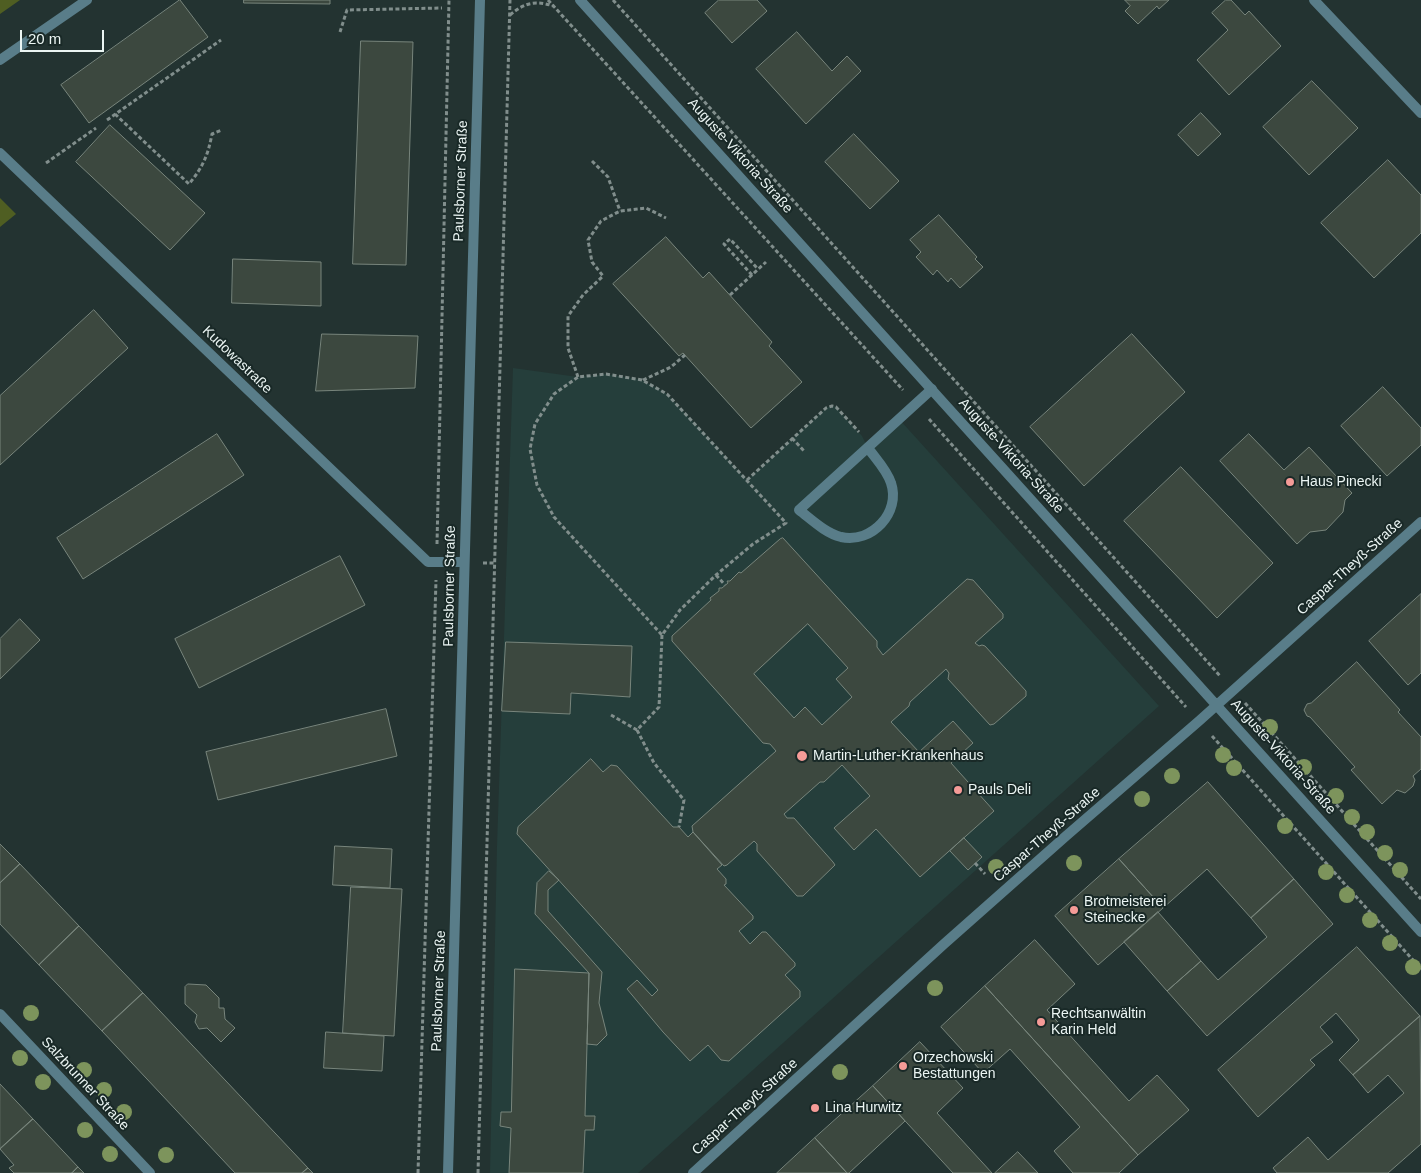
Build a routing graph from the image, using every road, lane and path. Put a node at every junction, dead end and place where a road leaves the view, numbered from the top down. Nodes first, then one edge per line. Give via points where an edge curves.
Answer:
1 (86, 0) edge
2 (449, 0) edge
3 (480, 0) edge
4 (510, 0) edge
5 (548, 0) edge
6 (580, 0) edge
7 (613, 0) edge
8 (1314, 0) edge
9 (442, 8) dead end
10 (556, 8) junction
11 (509, 16) junction
12 (340, 32) dead end
13 (221, 40) dead end
14 (0, 60) edge
15 (1421, 113) edge
16 (115, 114) junction
17 (106, 120) dead end
18 (96, 128) dead end
19 (222, 130) dead end
20 (0, 153) edge
21 (592, 161) dead end
22 (46, 163) dead end
23 (620, 211) junction
24 (666, 218) dead end
25 (766, 262) dead end
26 (758, 269) junction
27 (752, 275) junction
28 (730, 295) dead end
29 (685, 355) dead end
30 (578, 377) junction
31 (642, 380) junction
32 (932, 389) junction
33 (916, 404) junction
34 (792, 438) junction
35 (868, 448) junction
36 (804, 452) dead end
37 (747, 480) junction
38 (1421, 522) edge
39 (438, 535) dead end
40 (464, 562) junction
41 (486, 563) dead end
42 (495, 563) junction
43 (716, 576) junction
44 (725, 585) dead end
45 (435, 593) dead end
46 (662, 635) junction
47 (1221, 676) dead end
48 (1242, 700) dead end
49 (1217, 705) junction
50 (1188, 709) dead end
51 (611, 715) dead end
52 (637, 730) junction
53 (1208, 731) dead end
54 (679, 827) dead end
55 (975, 863) dead end
56 (985, 874) dead end
57 (1421, 899) edge
58 (1421, 932) edge
59 (1421, 969) edge
60 (0, 1014) edge
61 (150, 1173) edge
62 (418, 1173) edge
63 (448, 1173) edge
64 (478, 1173) edge
65 (693, 1173) edge

1 - 14 street
2 - 39 path
3 - 40 street, Paulsborner Straße
4 - 11 path
5 - 10 path
6 - 32 street, Auguste-Viktoria-Straße
7 - 47 path
8 - 15 street
9 - 12 path via 347,10
10 - 11 path via 546,2 526,3
10 - 33 path
11 - 42 path
13 - 16 path
16 - 17 path
16 - 19 path via 189,184 201,169 212,134
18 - 22 path
20 - 40 street, Kudowastraße via 428,562
21 - 23 path via 608,178
23 - 24 path via 646,208
23 - 30 path via 601,221 588,240 592,262 603,276 583,295 568,316 568,348
25 - 26 path
26 - 27 path
26 - 27 path via 730,239 724,244
27 - 28 path
29 - 31 path via 671,367
30 - 31 path via 606,374
30 - 46 path via 554,394 535,424 530,449 537,485 554,517
31 - 37 path via 667,394
32 - 33 street
32 - 49 street, Auguste-Viktoria-Straße
33 - 35 street
33 - 50 path
34 - 35 path via 832,406 862,436
34 - 36 path
34 - 37 path
35 - 35 street via 888,476 894,500 889,514 878,527 867,534 841,537 822,528 799,510 821,483
37 - 43 path via 786,522 753,544
38 - 49 street, Caspar-Theyß-Straße
40 - 63 street, Paulsborner Straße
41 - 42 path
42 - 64 path
43 - 44 path
43 - 46 path via 680,610
45 - 62 path
46 - 52 path via 659,707
48 - 57 path
49 - 58 street, Auguste-Viktoria-Straße
49 - 65 street, Caspar-Theyß-Straße via 944,944
51 - 52 path
52 - 54 path via 654,763 684,800
53 - 59 path
55 - 56 path
60 - 61 street, Salzbrunner Straße

